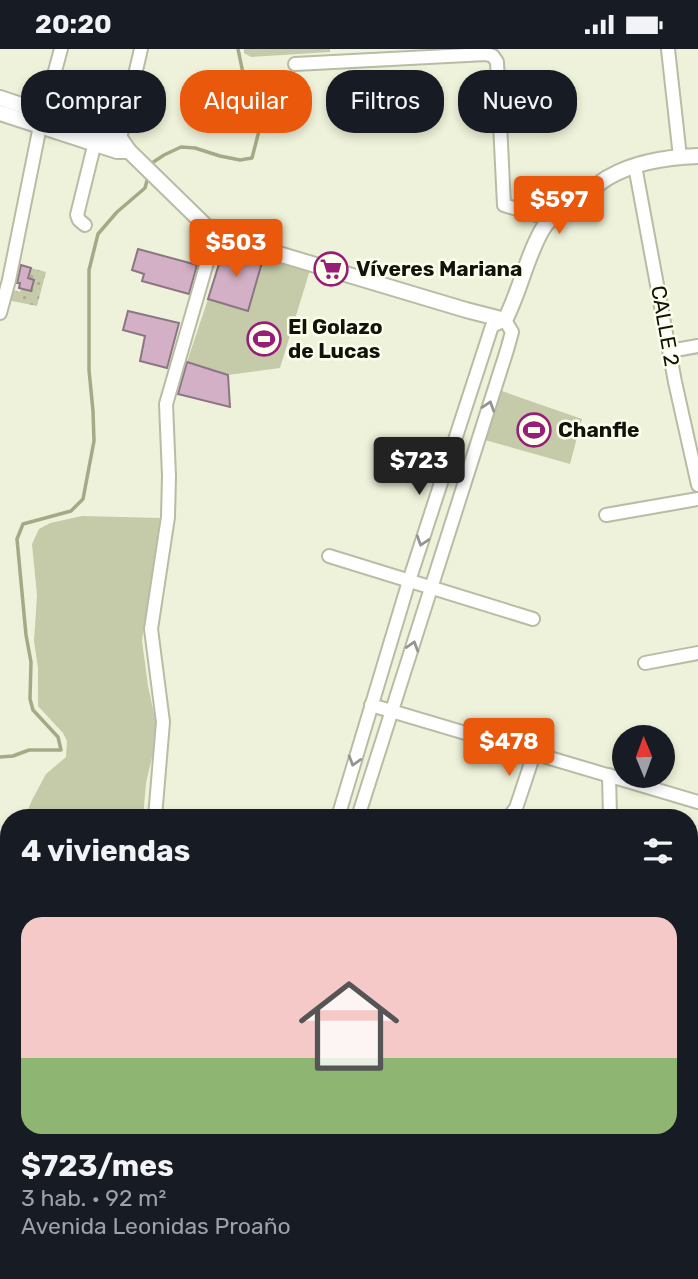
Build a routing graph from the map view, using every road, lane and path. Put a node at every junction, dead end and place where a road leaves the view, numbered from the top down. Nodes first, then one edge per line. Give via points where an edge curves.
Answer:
1 (61, 49) edge
2 (141, 49) edge
3 (668, 49) edge
4 (295, 64) dead end
5 (55, 70) edge
6 (0, 98) edge
7 (21, 109) edge
8 (0, 113) edge
9 (21, 116) edge
10 (39, 133) edge
11 (83, 133) edge
12 (96, 137) junction
13 (125, 149) junction
14 (698, 156) edge
15 (680, 157) junction
16 (635, 166) junction
17 (549, 219) junction
18 (85, 225) dead end
19 (215, 235) junction
20 (4, 279) edge
21 (0, 313) edge
22 (505, 320) junction
23 (698, 346) edge
24 (670, 351) junction
25 (698, 485) edge
26 (698, 499) edge
27 (606, 515) dead end
28 (330, 556) dead end
29 (409, 581) junction
30 (431, 588) junction
31 (533, 619) dead end
32 (698, 653) edge
33 (645, 663) dead end
34 (371, 705) junction
35 (393, 712) junction
36 (534, 754) junction
37 (608, 775) junction
38 (698, 802) edge
39 (156, 809) edge
40 (340, 809) edge
41 (361, 809) edge
42 (515, 809) edge
43 (610, 809) edge

1 - 5 street
2 - 13 street
3 - 15 street
4 - 17 street via 493,56 497,62 504,205
6 - 7 main road
8 - 9 main road
10 - 20 street
11 - 12 main road
12 - 13 main road
12 - 18 street via 77,215
13 - 19 main road
14 - 15 main road
15 - 16 main road
16 - 17 main road via 606,178
16 - 24 street, CALLE 2
17 - 22 main road
19 - 22 main road
19 - 39 street via 166,404 168,517 151,629 163,722
20 - 21 street
22 -> 29 street via 492,326
30 -> 22 street via 512,332
23 - 24 street
24 - 25 street, CALLE 2
26 - 27 street
28 - 29 street
29 - 30 street
29 - 34 street
30 - 31 street
35 -> 30 street
32 - 33 street
34 - 35 street
34 -> 40 street
35 - 36 street
35 - 41 street
36 - 37 street
36 - 42 street
37 - 38 street
37 - 43 street

